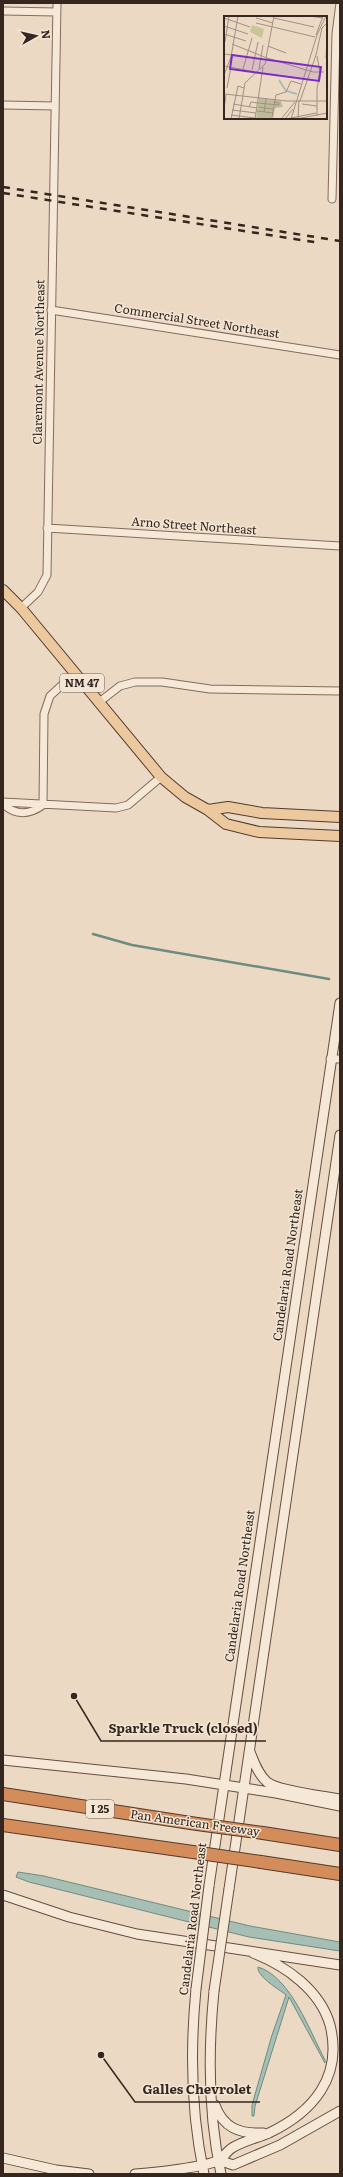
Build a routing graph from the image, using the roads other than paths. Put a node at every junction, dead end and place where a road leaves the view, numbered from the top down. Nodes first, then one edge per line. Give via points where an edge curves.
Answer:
1 (57, 3) edge
2 (340, 3) edge
3 (3, 11) edge
4 (56, 12) junction
5 (3, 105) edge
6 (55, 106) junction
7 (332, 199) dead end
8 (51, 310) junction
9 (340, 354) edge
10 (47, 528) junction
11 (340, 546) edge
12 (3, 590) edge
13 (21, 608) junction
14 (74, 674) junction
15 (340, 691) edge
16 (98, 703) junction
17 (161, 777) junction
18 (3, 803) edge
19 (43, 805) junction
20 (208, 810) junction
21 (340, 817) edge
22 (340, 836) edge
23 (340, 1002) edge
24 (335, 1059) edge
25 (340, 1135) edge
26 (249, 1750) junction
27 (3, 1760) edge
28 (223, 1784) junction
29 (243, 1788) junction
30 (3, 1794) edge
31 (340, 1798) edge
32 (340, 1806) edge
33 (3, 1825) edge
34 (340, 1845) edge
35 (340, 1874) edge
36 (3, 1895) edge
37 (254, 1953) junction
38 (340, 1965) edge
39 (211, 2095) junction
40 (340, 2111) edge
41 (268, 2133) junction
42 (3, 2158) edge
43 (219, 2160) junction
44 (202, 2164) junction
45 (56, 2172) edge
46 (89, 2174) edge
47 (135, 2174) edge
48 (204, 2174) edge
49 (221, 2174) edge

1 - 4 street, Claremont Avenue Northeast
2 - 7 street via 336,34
3 - 4 street
4 - 6 street, Claremont Avenue Northeast
5 - 6 street
6 - 8 street, Claremont Avenue Northeast
8 - 9 street, Commercial Street Northeast
8 - 10 street, Claremont Avenue Northeast
10 - 11 street, Arno Street Northeast
10 - 13 street, Claremont Avenue Northeast via 47,575 38,592
12 - 13 main road, NM 47
13 - 14 main road, NM 47
14 - 16 main road, NM 47
14 - 19 street via 50,696 44,714
15 - 16 street via 210,689 162,682 135,682 120,686
16 - 17 main road, NM 47
17 - 19 street via 128,805 116,808
17 - 20 main road, NM 47 via 185,797
18 - 19 street
18 - 19 street via 12,812 33,812
20 - 21 main road via 228,807 262,813
20 - 22 main road, NM 47 via 226,824 260,832
23 - 24 main road, Candelaria Road Northeast
24 - 28 main road, Candelaria Road Northeast
25 - 26 main road
26 - 29 main road
26 - 31 main road via 255,1766 268,1783 278,1788
27 - 28 main road
28 - 29 main road
28 - 44 main road, Candelaria Road Northeast, bridge via 196,1989 192,2065 195,2115
29 - 32 main road
29 - 39 main road, bridge via 214,1991 210,2043
30 - 34 highway, Pan American Freeway / I 25, bridge
33 - 35 highway, bridge
36 - 37 main road via 137,1934
37 - 38 main road
37 - 41 main road via 287,1970 305,1985 325,2012 332,2039 330,2068 318,2096 297,2117
39 - 41 main road via 217,2113 227,2125 248,2134
39 - 43 main road
40 - 43 main road via 297,2136 232,2165
41 - 43 main road via 232,2148
42 - 45 main road
43 - 44 main road
43 - 49 main road
44 - 47 main road
44 - 48 main road, Candelaria Road Northeast
45 - 46 main road

